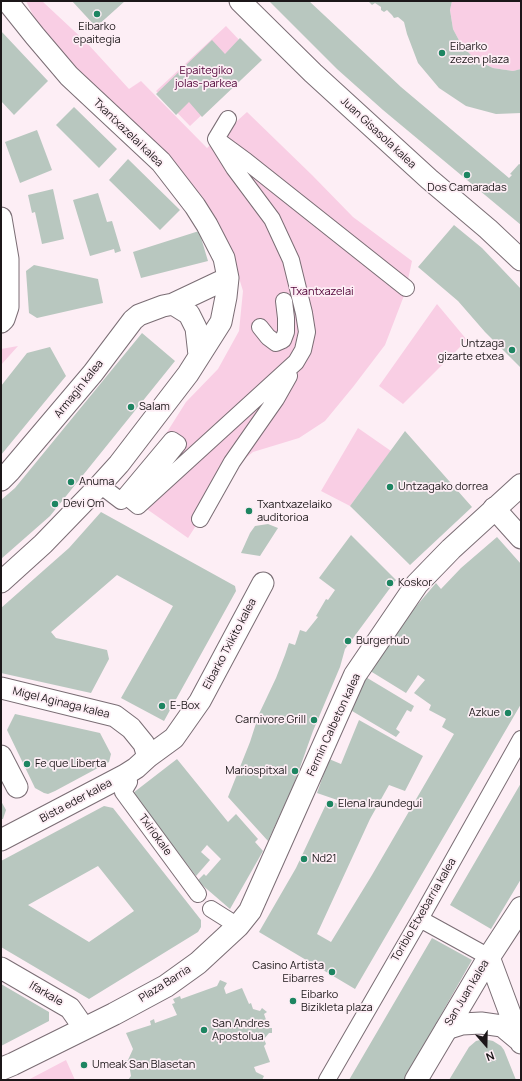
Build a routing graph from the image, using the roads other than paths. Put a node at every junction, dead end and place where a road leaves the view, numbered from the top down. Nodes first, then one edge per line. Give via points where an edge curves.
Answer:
1 (7, 1) edge
2 (240, 1) edge
3 (228, 119) dead end
4 (216, 139) junction
5 (1, 218) edge
6 (521, 260) edge
7 (228, 278) junction
8 (406, 288) dead end
9 (284, 301) dead end
10 (168, 305) junction
11 (1, 322) edge
12 (260, 327) dead end
13 (199, 355) junction
14 (296, 362) junction
15 (1, 480) edge
16 (100, 485) junction
17 (521, 485) edge
18 (494, 508) junction
19 (200, 519) dead end
20 (521, 538) edge
21 (1, 582) edge
22 (263, 583) dead end
23 (1, 688) edge
24 (521, 739) edge
25 (1, 756) edge
26 (148, 757) junction
27 (125, 774) junction
28 (16, 787) dead end
29 (1, 840) edge
30 (198, 894) dead end
31 (521, 908) edge
32 (212, 909) dead end
33 (420, 919) junction
34 (238, 926) junction
35 (489, 957) junction
36 (1, 968) edge
37 (84, 1028) junction
38 (446, 1029) junction
39 (520, 1042) edge
40 (1, 1069) edge
41 (326, 1080) edge
42 (416, 1080) edge

1 - 7 street, Txantxazelai kalea via 69,76 161,162 207,225 224,258
2 - 6 street, Juan Gisasola kalea via 302,63 411,164
3 - 4 street
4 - 8 street
4 - 14 street via 272,219 291,260 307,332 303,350
5 - 11 street via 8,259 8,307
7 - 10 street
7 - 13 street, Txantxazelai kalea via 221,322
9 - 12 street via 286,332 283,340 276,343
10 - 13 street via 189,314 196,328
10 - 15 street, Armagin kalea via 132,320 93,373
13 - 16 street, Txantxazelai kalea via 188,374
14 - 16 street via 138,506 132,502 178,444 172,440 121,501
14 - 19 street via 276,398 232,462
16 - 21 street, Txantxazelai kalea via 43,544
17 - 18 street, Fermin Calbeton kalea
18 - 20 street
18 - 34 street, Fermin Calbeton kalea via 417,584 355,675 250,911
22 - 26 street, Eibarko Txikito kalea via 200,701 174,738
23 - 26 street, Migel Aginaga kalea via 115,716 136,733 144,744
24 - 33 street, Toribio Etxebarria kalea
25 - 28 street
26 - 27 street, Bista eder kalea
27 - 29 street, Bista eder kalea
27 - 30 street, Txiriokale via 129,782 123,792
31 - 35 street, San Juan kalea
32 - 34 street
33 - 35 street
33 - 41 street, Toribio Etxebarria kalea
34 - 37 street, Plaza Barria via 198,963 166,986
35 - 38 street, San Juan kalea
35 - 39 street
36 - 37 street, Ifarkale via 70,1008
37 - 40 street, Plaza Barria
38 - 39 street via 462,1024 502,1026
38 - 42 street, San Juan kalea

